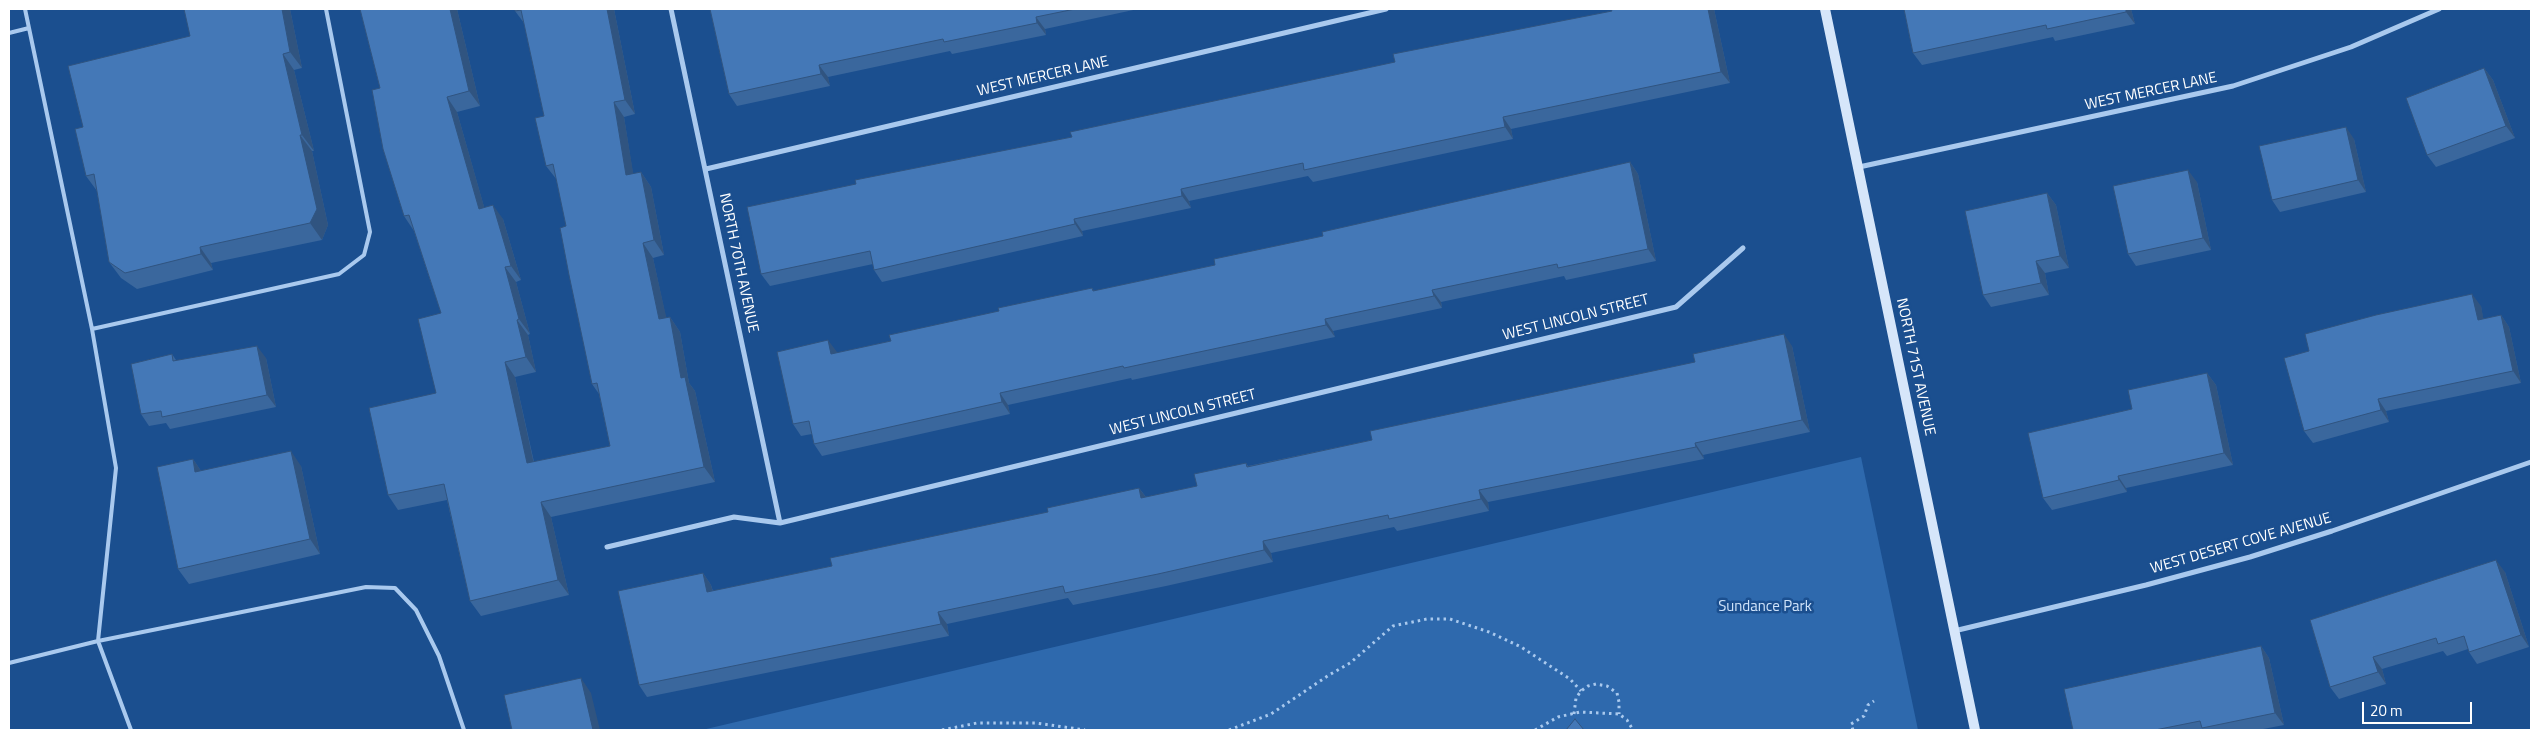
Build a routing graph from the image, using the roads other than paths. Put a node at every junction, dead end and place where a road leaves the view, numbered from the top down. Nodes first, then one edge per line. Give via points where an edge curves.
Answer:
1 (25, 9) edge
2 (326, 9) edge
3 (671, 9) edge
4 (1386, 9) edge
5 (1825, 9) edge
6 (2438, 9) edge
7 (30, 28) junction
8 (9, 33) edge
9 (1859, 167) junction
10 (706, 169) junction
11 (1743, 248) dead end
12 (92, 329) junction
13 (2531, 462) edge
14 (780, 523) junction
15 (607, 547) dead end
16 (1953, 631) junction
17 (98, 641) junction
18 (9, 663) edge
19 (131, 730) edge
20 (464, 730) edge
21 (1975, 730) edge

1 - 7 lane
2 - 12 lane via 370,232 364,255 338,274
3 - 10 street, NORTH 70TH AVENUE
4 - 10 street, WEST MERCER LANE
5 - 9 street, NORTH 71ST AVENUE
6 - 9 street, WEST MERCER LANE via 2351,47 2233,86
7 - 8 lane
7 - 12 lane
9 - 16 street, NORTH 71ST AVENUE
10 - 14 street, NORTH 70TH AVENUE
11 - 14 street, WEST LINCOLN STREET via 1676,307
12 - 17 lane via 116,468
13 - 16 street, WEST DESERT COVE AVENUE via 2250,557
14 - 15 street, WEST LINCOLN STREET via 734,517
16 - 21 street, NORTH 71ST AVENUE
17 - 18 lane
17 - 19 lane
17 - 20 lane via 366,587 395,588 416,610 440,656

